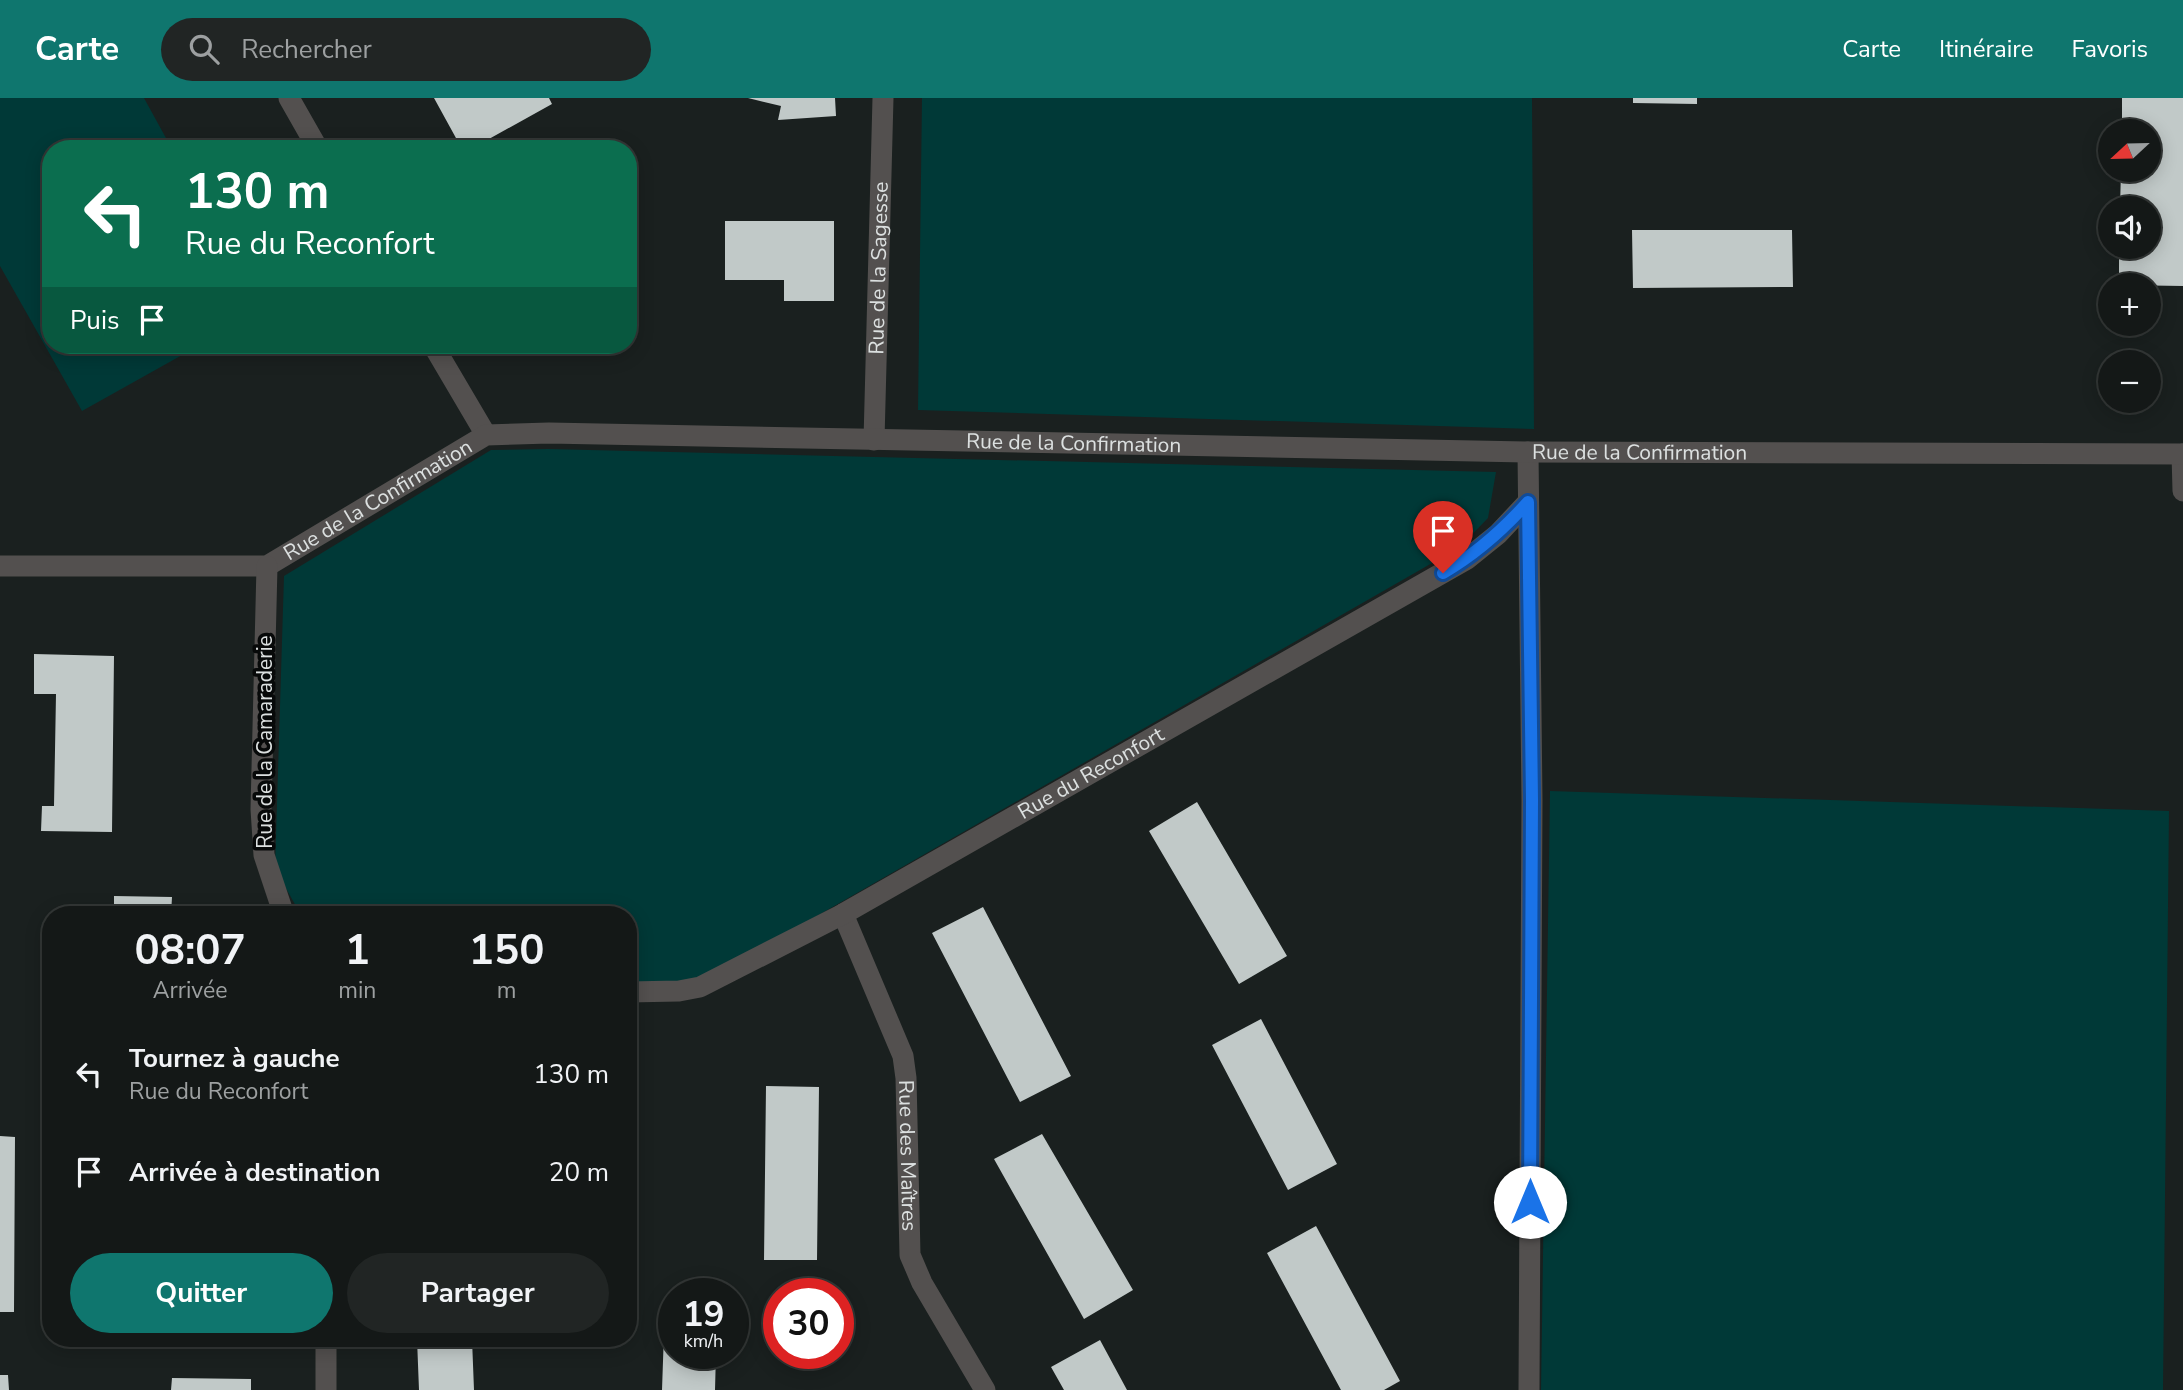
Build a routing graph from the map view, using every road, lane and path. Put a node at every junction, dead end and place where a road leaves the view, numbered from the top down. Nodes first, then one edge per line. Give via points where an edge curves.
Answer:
1 (289, 98) edge
2 (883, 98) edge
3 (313, 140) edge
4 (438, 354) edge
5 (486, 435) junction
6 (874, 440) junction
7 (1528, 452) junction
8 (2182, 454) edge
9 (2183, 491) edge
10 (1528, 502) junction
11 (0, 566) edge
12 (267, 566) junction
13 (281, 906) edge
14 (843, 914) junction
15 (637, 992) edge
16 (326, 1347) edge
17 (326, 1390) edge
18 (985, 1390) edge
19 (1529, 1390) edge

1 - 3 street
2 - 6 street, Rue de la Sagesse
4 - 5 street
5 - 6 street, Rue de la Confirmation
5 - 12 street, Rue de la Confirmation
6 - 7 street, Rue de la Confirmation
7 - 8 street, Rue de la Confirmation
7 - 10 street
8 - 9 street
10 - 14 street, Rue du Reconfort via 1467,559
10 - 19 street via 1532,787
11 - 12 street, Rue de la Confirmation
12 - 13 street, Rue de la Camaraderie via 261,809 264,855
14 - 15 street, Rue du Reconfort via 700,987
14 - 18 street, Rue des Maîtres via 902,1056 910,1255
16 - 17 street

